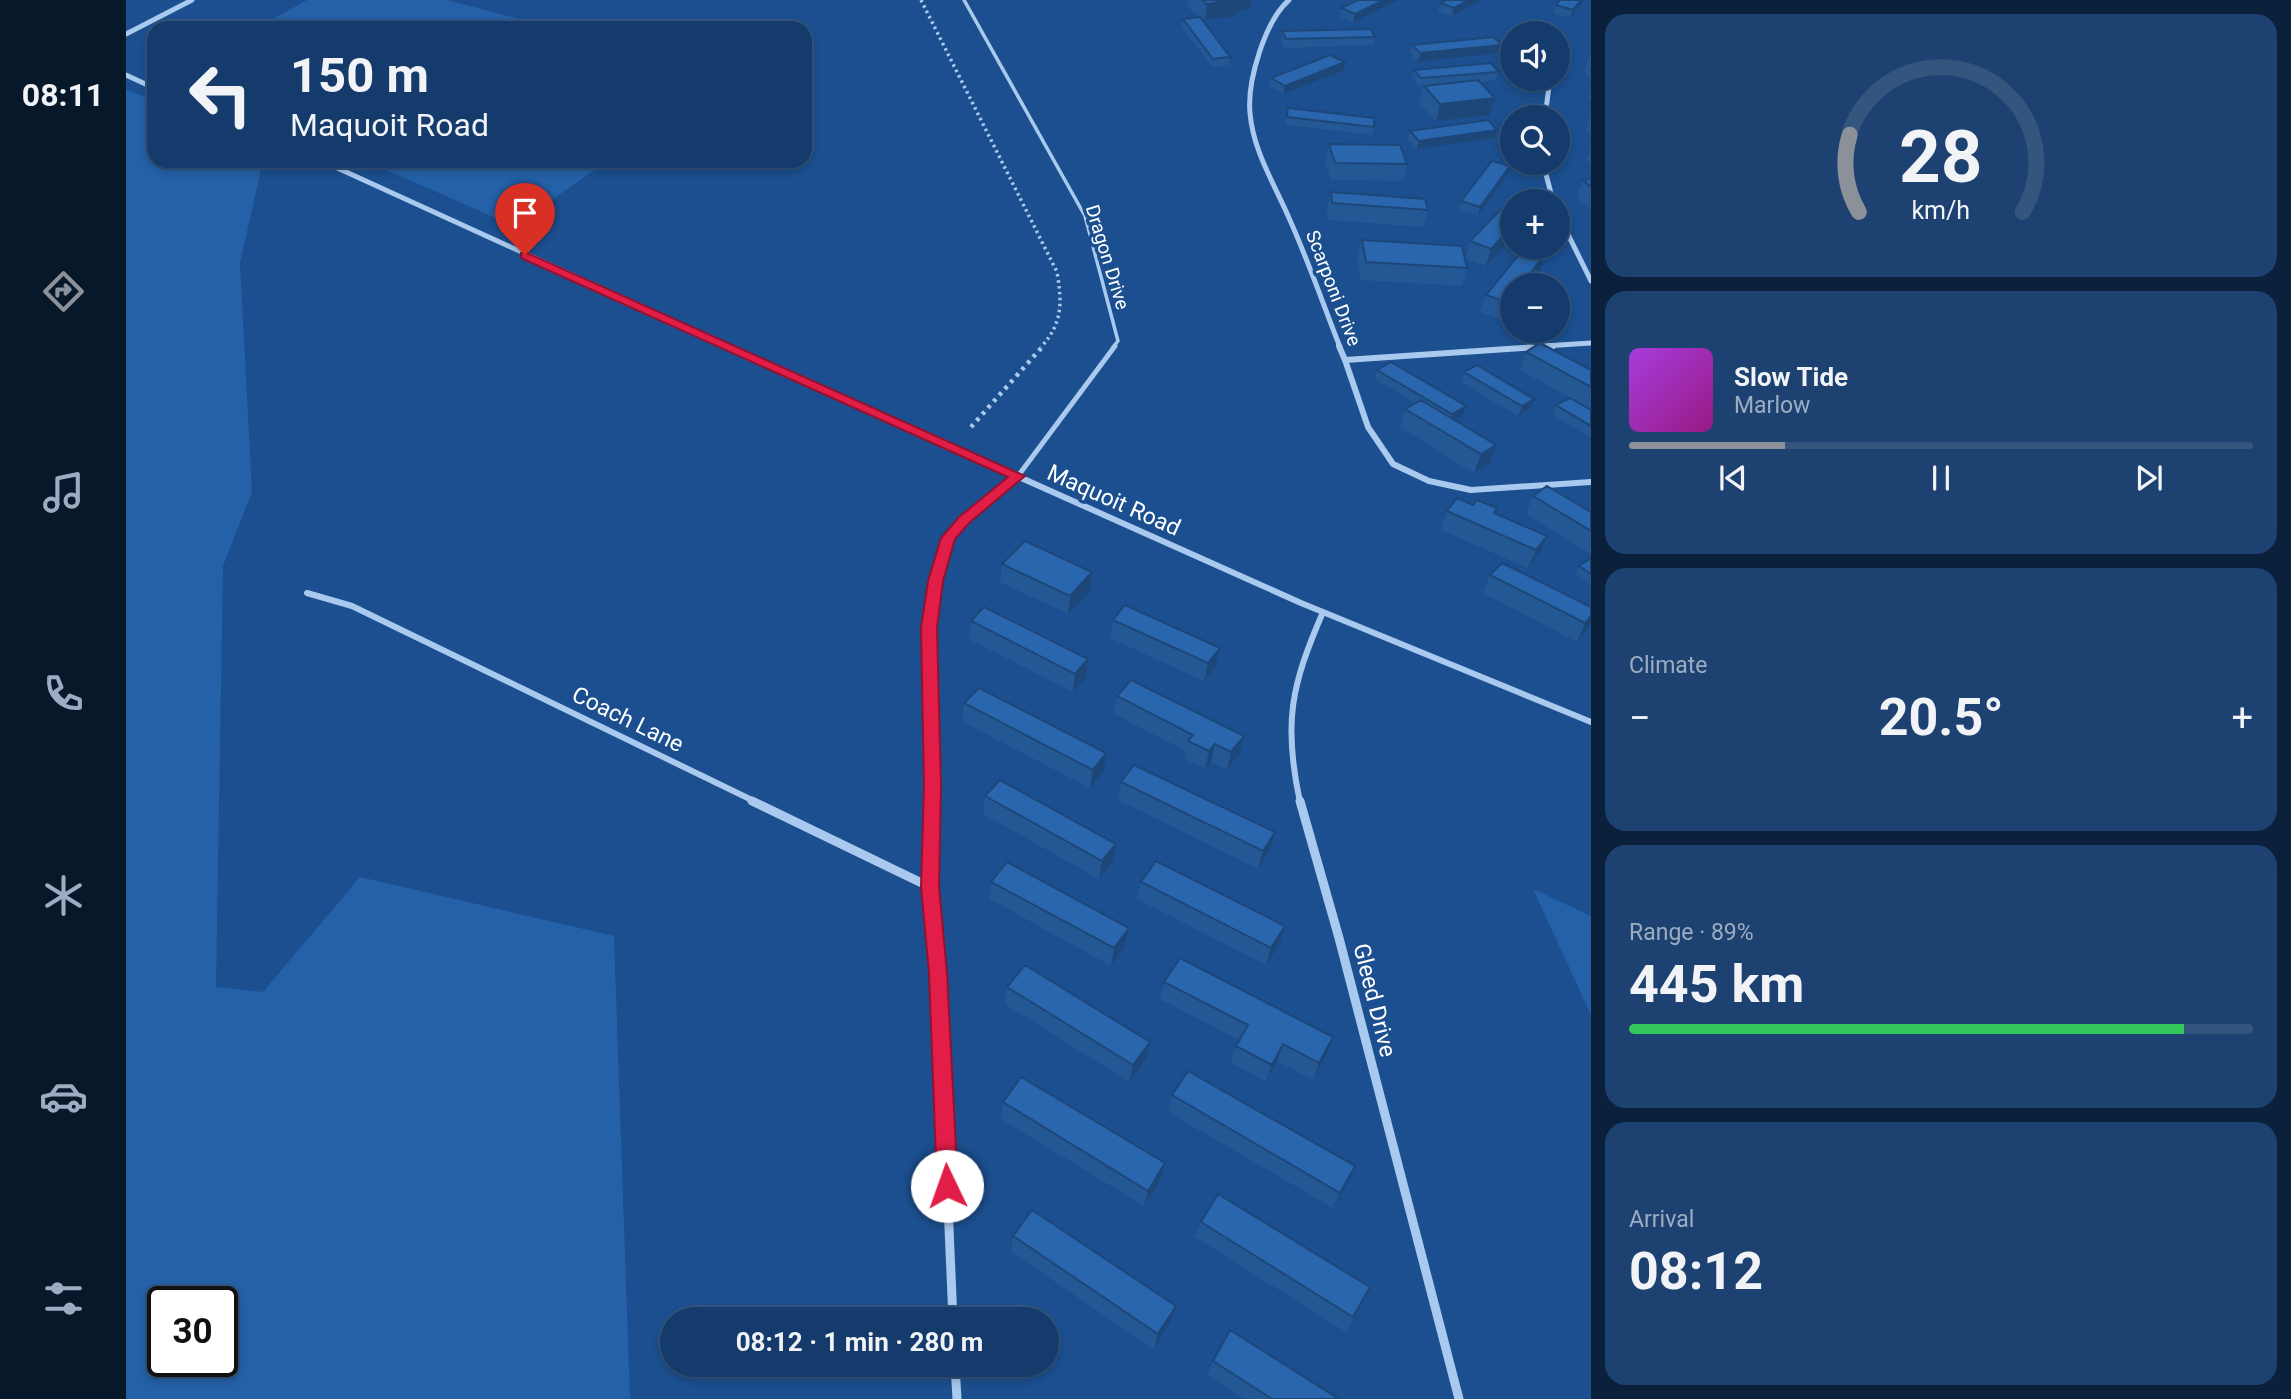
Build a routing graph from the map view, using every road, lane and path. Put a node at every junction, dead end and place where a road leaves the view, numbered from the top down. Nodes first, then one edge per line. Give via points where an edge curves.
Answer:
1 (192, 0) edge
2 (921, 0) edge
3 (964, 0) edge
4 (1289, 0) edge
5 (151, 21) edge
6 (147, 23) edge
7 (126, 34) edge
8 (126, 75) edge
9 (147, 85) edge
10 (337, 168) edge
11 (1570, 238) edge
12 (1591, 281) edge
13 (1591, 343) edge
14 (1345, 360) junction
15 (971, 427) dead end
16 (1018, 476) junction
17 (1591, 482) edge
18 (307, 593) dead end
19 (1323, 612) junction
20 (1591, 722) edge
21 (930, 887) junction
22 (952, 1307) edge
23 (956, 1377) edge
24 (957, 1399) edge
25 (1459, 1399) edge

1 - 5 street
2 - 15 path via 1058,272 1062,304 1051,336
3 - 16 lane, Dragon Drive via 1085,216 1118,341
4 - 14 street, Scarponi Drive via 1280,8 1261,48 1250,92 1250,115 1265,165
6 - 7 street
8 - 9 street
10 - 16 street, Maquoit Road
11 - 12 street
13 - 14 street, Scarponi Drive
14 - 17 street via 1368,427 1393,464 1405,470 1429,481 1471,490
16 - 19 street, Maquoit Road
16 - 21 street via 948,538 935,581 928,652
18 - 21 street, Coach Lane via 352,606
19 - 20 street, Maquoit Road
19 - 25 street, Gleed Drive via 1297,674 1290,718 1302,810
21 - 22 street
23 - 24 street

